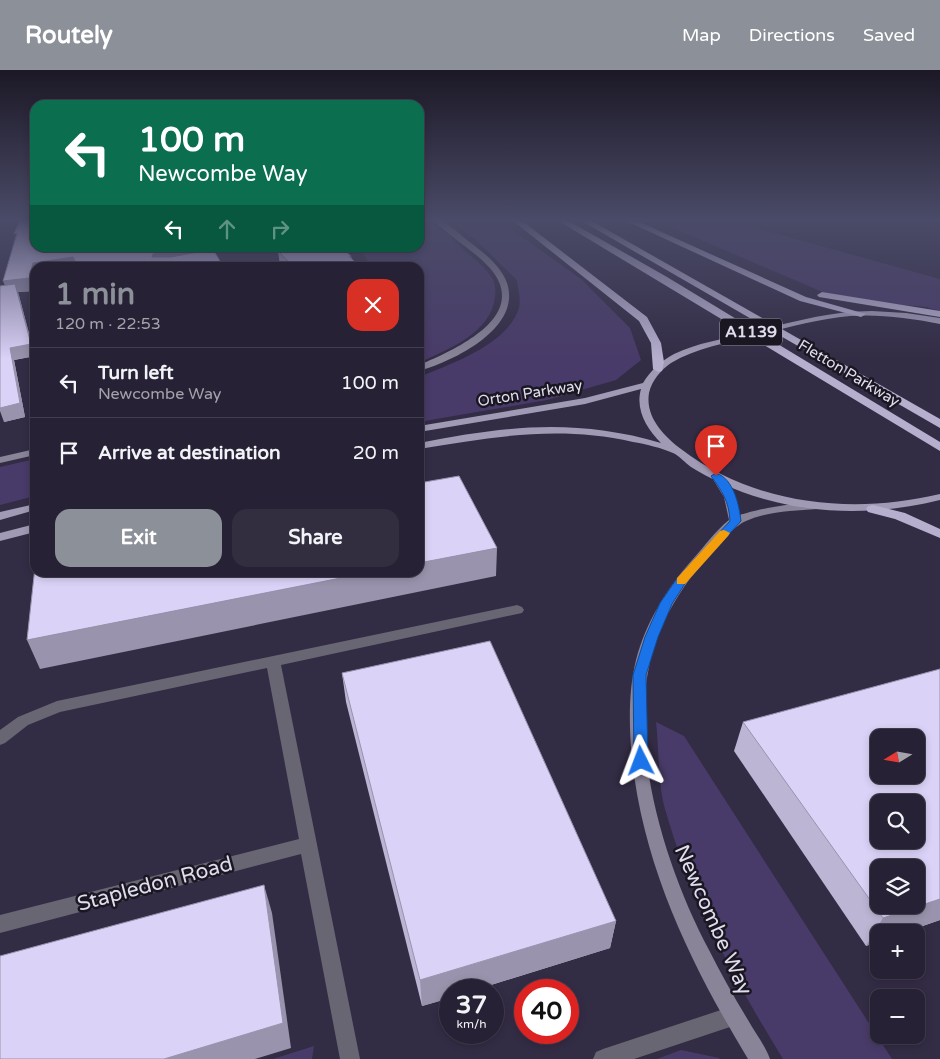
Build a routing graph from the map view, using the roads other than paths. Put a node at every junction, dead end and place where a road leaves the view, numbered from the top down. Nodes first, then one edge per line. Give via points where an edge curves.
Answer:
1 (491, 266) edge
2 (575, 266) edge
3 (640, 266) edge
4 (665, 266) edge
5 (734, 266) edge
6 (747, 272) junction
7 (861, 314) junction
8 (940, 314) edge
9 (940, 321) edge
10 (424, 366) edge
11 (658, 369) junction
12 (646, 385) junction
13 (940, 424) edge
14 (424, 428) edge
15 (424, 445) edge
16 (940, 447) edge
17 (675, 450) junction
18 (30, 453) edge
19 (0, 460) edge
20 (716, 476) junction
21 (940, 497) edge
22 (821, 506) junction
23 (30, 508) edge
24 (873, 509) junction
25 (0, 516) edge
26 (735, 521) junction
27 (30, 529) edge
28 (940, 534) edge
29 (0, 536) edge
30 (517, 610) dead end
31 (273, 663) junction
32 (0, 739) edge
33 (309, 844) junction
34 (0, 924) edge
35 (732, 1016) junction
36 (350, 1059) edge
37 (603, 1059) edge
38 (760, 1059) edge

1 - 10 street via 503,282 505,302 493,326 472,343
2 - 11 highway via 643,319 655,335 659,349
3 - 16 highway, Fletton Parkway / A1139
4 - 13 highway, Fletton Parkway / A1139
5 - 6 highway
6 - 7 highway via 804,299
6 - 8 highway via 850,302
7 - 9 main road
7 - 11 main road via 822,318 705,346 678,356
11 - 12 main road
12 - 14 main road, Orton Parkway via 585,401
12 - 17 main road via 645,410 650,423
15 - 17 main road, Orton Parkway via 506,431 563,427 631,437
17 - 20 main road
18 - 19 street
20 - 22 main road via 765,494
20 - 26 street via 731,498
21 - 24 main road
22 - 24 main road
22 - 26 street via 762,513
23 - 25 main road
24 - 28 highway via 900,516
26 - 35 street, Newcombe Way via 682,579 666,603 651,637 640,675 639,714 642,777 656,845 684,920
27 - 29 main road
30 - 31 street
31 - 32 street via 57,707 23,721
31 - 33 street
33 - 34 street, Stapledon Road
33 - 36 street
35 - 37 street
35 - 38 street, Newcombe Way

